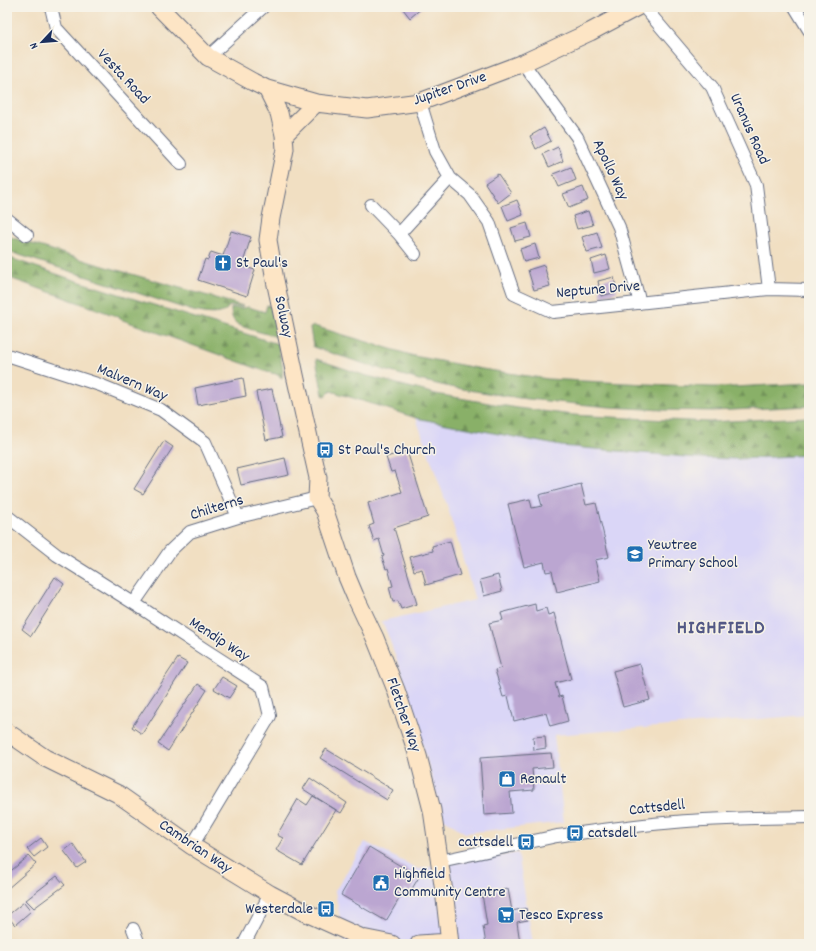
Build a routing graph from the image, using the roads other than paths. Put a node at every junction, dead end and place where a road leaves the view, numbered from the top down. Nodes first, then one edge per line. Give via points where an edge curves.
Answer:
1 (51, 7) edge
2 (159, 7) edge
3 (263, 7) edge
4 (636, 7) edge
5 (644, 7) edge
6 (795, 7) edge
7 (809, 30) edge
8 (208, 56) junction
9 (523, 63) junction
10 (267, 89) junction
11 (420, 102) junction
12 (316, 104) junction
13 (284, 135) junction
14 (181, 164) dead end
15 (450, 178) junction
16 (371, 205) dead end
17 (7, 219) edge
18 (399, 234) junction
19 (27, 235) dead end
20 (415, 254) dead end
21 (769, 289) junction
22 (809, 290) edge
23 (640, 303) junction
24 (7, 356) edge
25 (318, 498) junction
26 (7, 516) edge
27 (238, 517) junction
28 (134, 603) junction
29 (7, 732) edge
30 (809, 817) edge
31 (192, 846) junction
32 (440, 861) junction
33 (270, 894) junction
34 (133, 929) dead end
35 (450, 943) edge
36 (139, 944) edge
37 (245, 944) edge
38 (392, 944) edge
39 (419, 944) edge

1 - 14 street, Vesta Road via 56,28
2 - 8 street, Jupiter Drive
3 - 8 street
4 - 9 street, Jupiter Drive
5 - 21 street, Uranus Road via 712,87 753,178
6 - 7 street
8 - 10 street, Jupiter Drive
9 - 11 street, Jupiter Drive
9 - 23 street, Apollo Way via 577,137 619,227
10 - 12 street, Jupiter Drive
10 - 13 street, Solway via 279,113
11 - 12 street, Jupiter Drive via 367,109
11 - 15 street, Neptune Drive via 435,151
12 - 13 street
13 - 25 street, Solway via 285,149 270,218 268,240 318,478
15 - 18 street
15 - 23 street, Neptune Drive via 470,195 489,222 514,294 553,312
16 - 18 street
17 - 19 street
18 - 20 street
21 - 22 street, Neptune Drive
21 - 23 street, Neptune Drive
24 - 27 street, Malvern Way via 100,385 161,410 205,442
25 - 27 street, Chilterns
25 - 32 street, Fletcher Way via 347,577 396,690 418,756 432,810
26 - 28 street, Mendip Way via 57,555
27 - 28 street, Chilterns via 190,532 170,551
28 - 31 street, Mendip Way via 263,687 270,716
29 - 31 street, Cambrian Way via 45,758 118,794
30 - 32 street, Cattsdell via 675,822 575,833
31 - 33 street, Cambrian Way
32 - 35 street, Fletcher Way
33 - 37 street
33 - 38 street, Cambrian Way via 362,938
34 - 36 street
35 - 39 street

